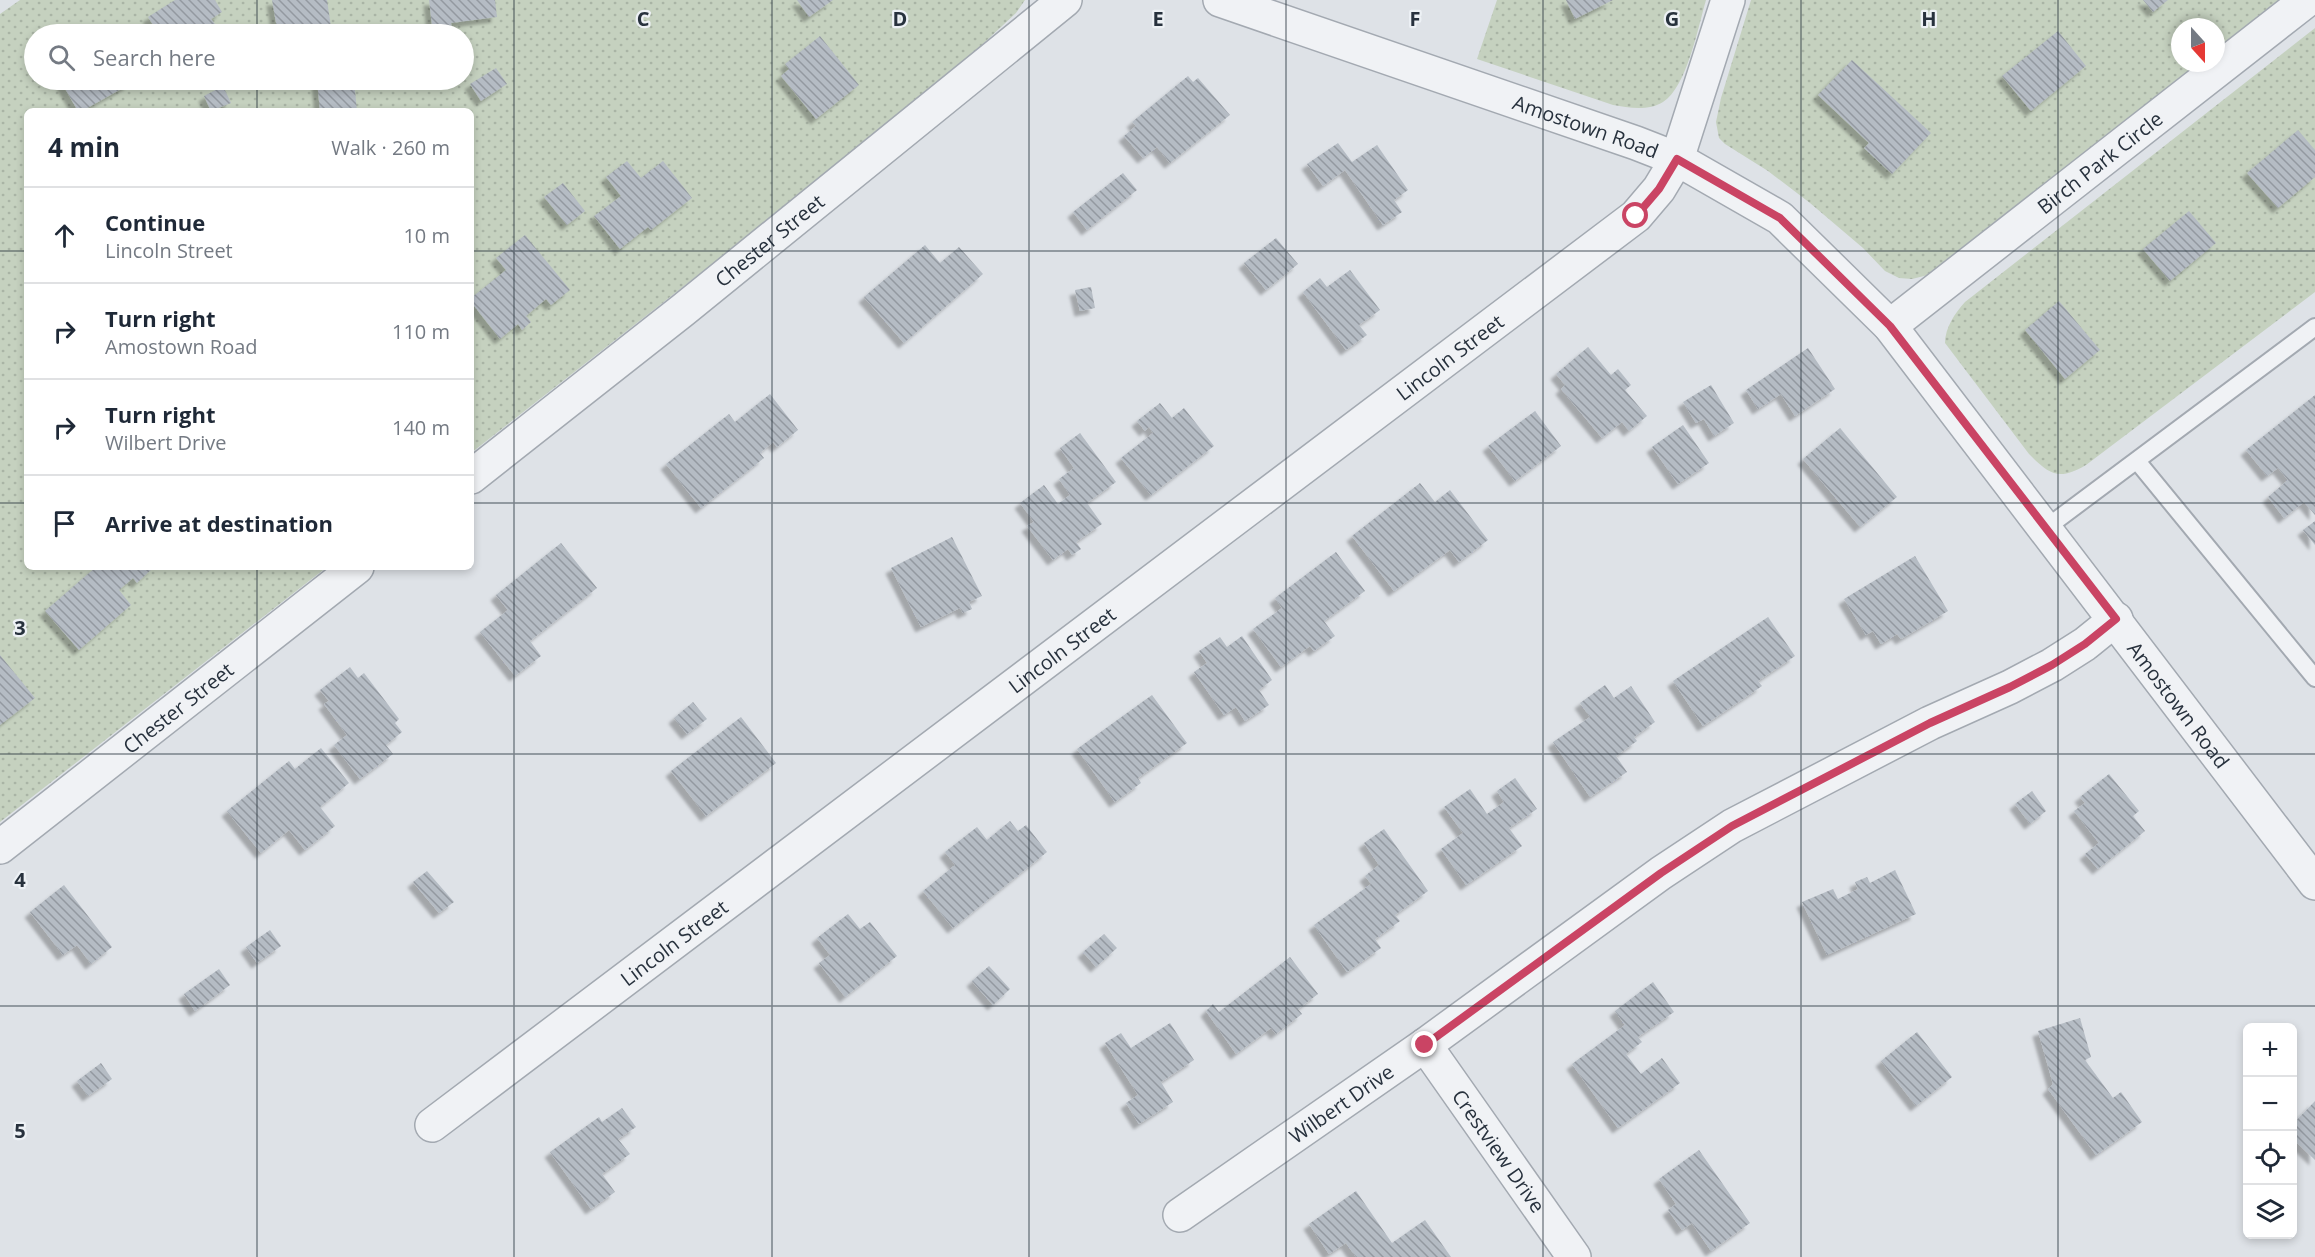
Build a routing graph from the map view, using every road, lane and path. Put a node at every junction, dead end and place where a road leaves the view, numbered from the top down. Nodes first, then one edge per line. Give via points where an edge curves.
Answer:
1 (1065, 0) edge
2 (1220, 0) edge
3 (1728, 0) edge
4 (2307, 0) edge
5 (1677, 159) junction
6 (1890, 326) junction
7 (2315, 327) edge
8 (2137, 461) junction
9 (474, 475) edge
10 (2046, 528) junction
11 (353, 570) edge
12 (2116, 619) junction
13 (2315, 678) edge
14 (0, 848) edge
15 (2315, 883) edge
16 (1425, 1045) junction
17 (432, 1125) dead end
18 (1180, 1215) dead end
19 (1574, 1257) edge

1 - 9 street, Chester Street
2 - 5 street, Amostown Road
3 - 5 street
4 - 6 street, Birch Park Circle
5 - 6 street, Amostown Road via 1780,218
5 - 17 street, Lincoln Street via 1636,216
6 - 10 street, Amostown Road
7 - 8 lane
8 - 10 lane
8 - 13 lane
10 - 12 street, Amostown Road
11 - 14 street, Chester Street
12 - 15 street, Amostown Road
12 - 16 street, Wilbert Drive via 2052,665 1930,723 1732,826
16 - 18 street, Wilbert Drive
16 - 19 street, Crestview Drive

